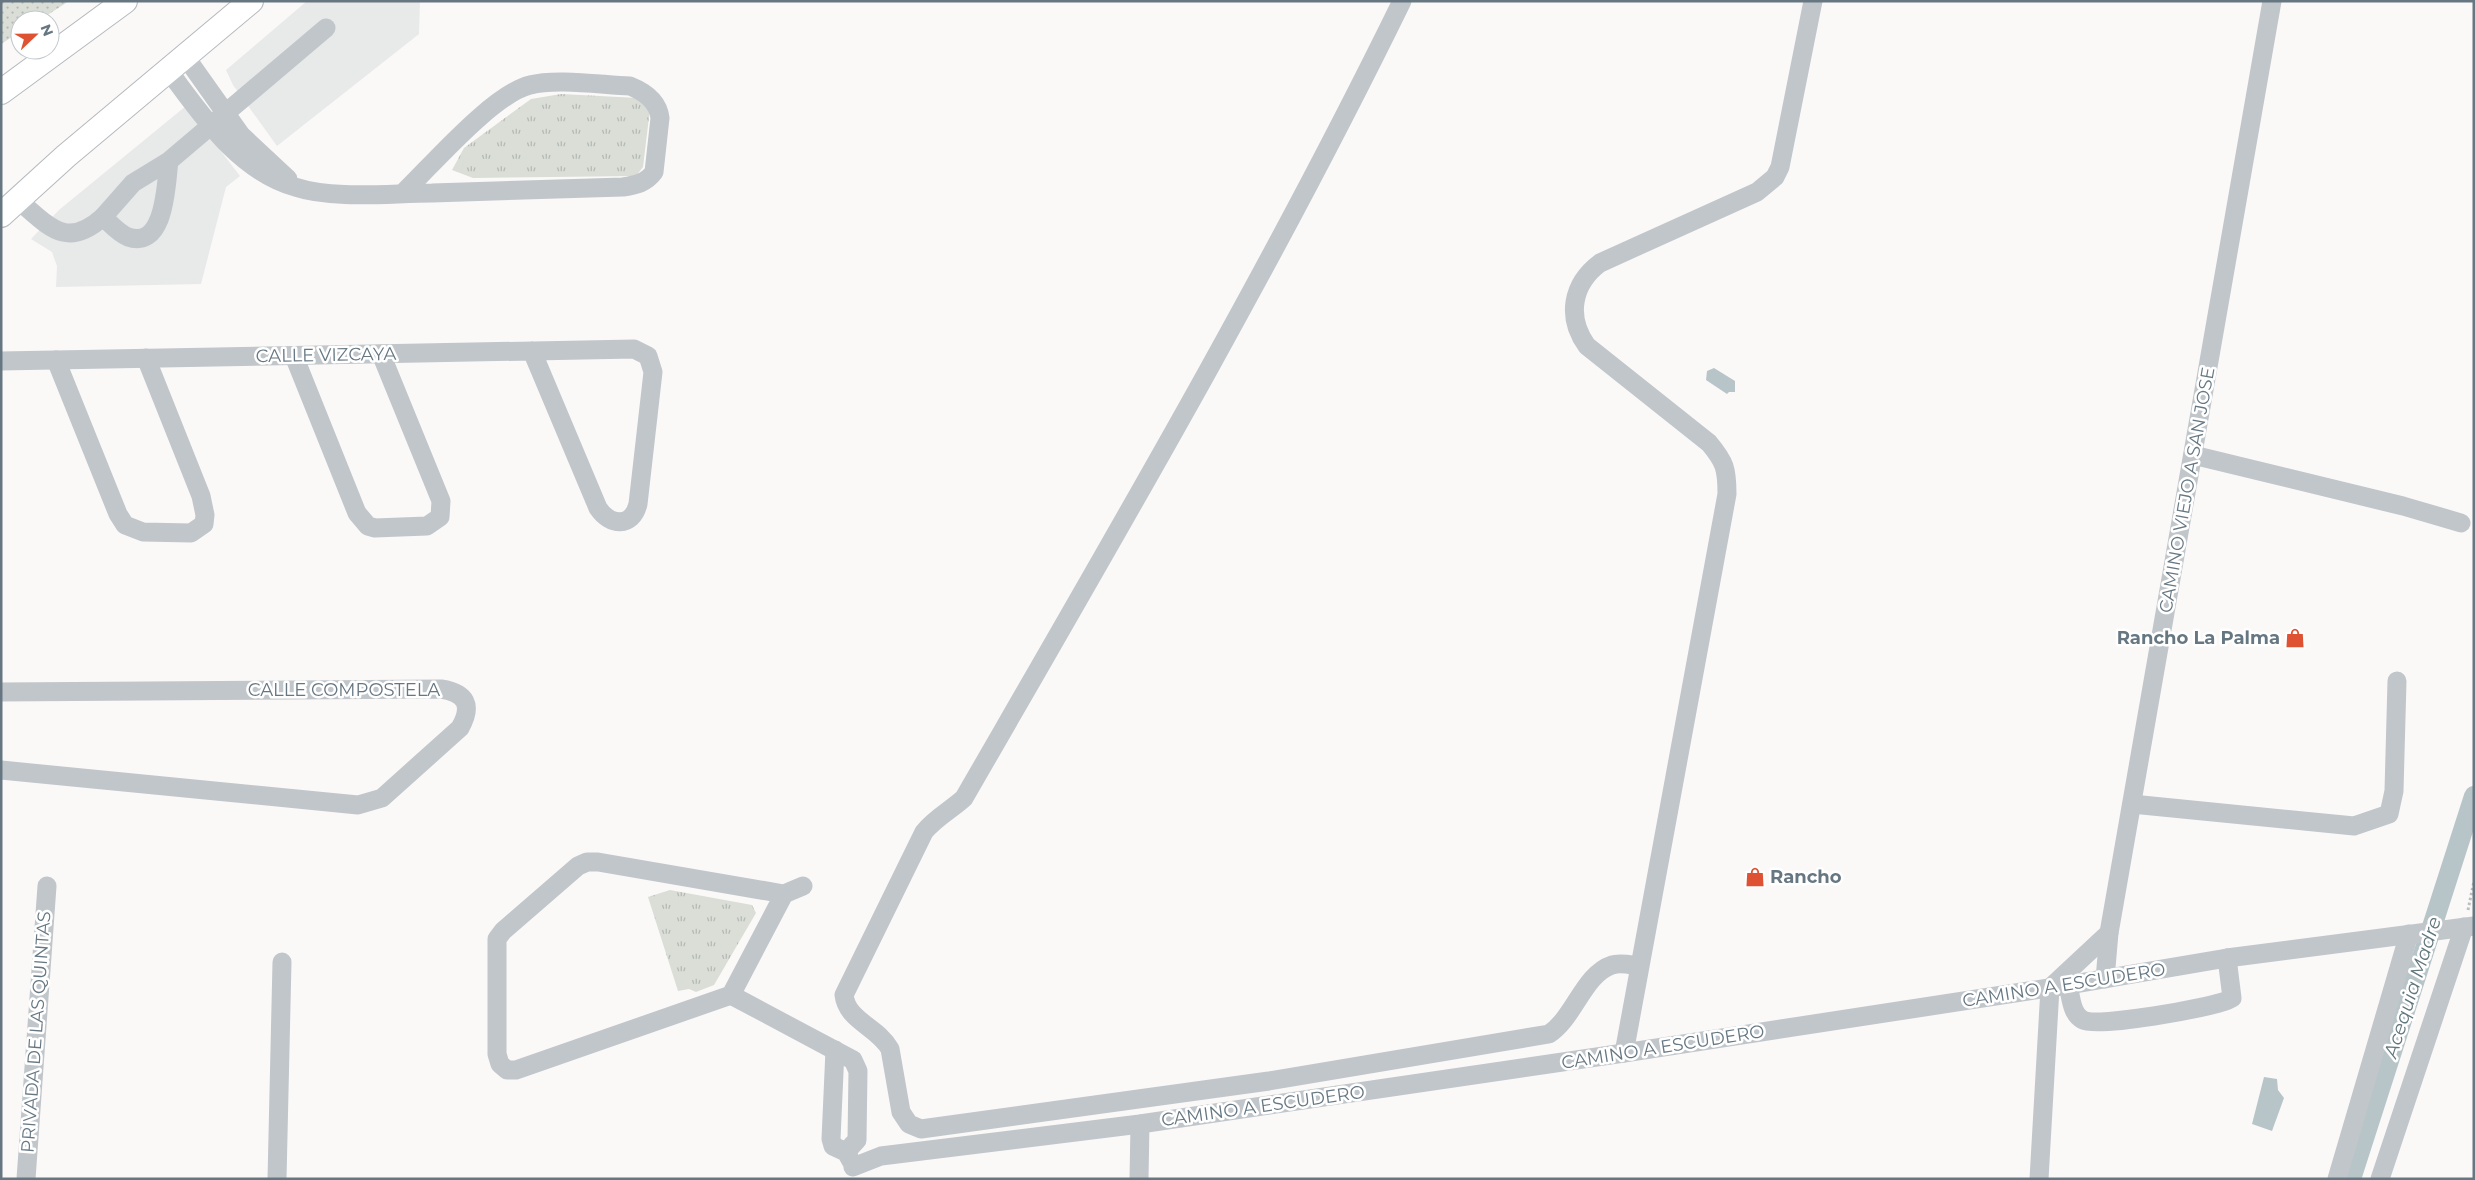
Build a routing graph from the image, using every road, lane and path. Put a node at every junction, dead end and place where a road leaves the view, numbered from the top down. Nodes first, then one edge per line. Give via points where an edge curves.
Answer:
1 (125, 1) edge
2 (251, 1) edge
3 (1402, 1) edge
4 (1813, 1) edge
5 (2272, 1) edge
6 (326, 28) dead end
7 (176, 63) junction
8 (1, 92) edge
9 (225, 113) junction
10 (210, 125) junction
11 (169, 160) junction
12 (296, 188) junction
13 (403, 193) junction
14 (10, 208) edge
15 (103, 217) junction
16 (532, 351) junction
17 (380, 354) junction
18 (294, 356) junction
19 (146, 358) junction
20 (56, 360) junction
21 (1, 361) edge
22 (2193, 455) junction
23 (2461, 523) dead end
24 (2397, 681) dead end
25 (1, 692) edge
26 (1, 770) edge
27 (2132, 804) junction
28 (2474, 881) edge
29 (47, 886) dead end
30 (803, 886) dead end
31 (784, 894) junction
32 (2464, 927) edge
33 (2109, 933) junction
34 (2415, 933) junction
35 (2227, 958) junction
36 (282, 962) dead end
37 (1639, 966) junction
38 (2105, 979) junction
39 (2068, 985) junction
40 (2050, 988) junction
41 (731, 995) junction
42 (835, 1050) junction
43 (1624, 1053) junction
44 (1140, 1124) junction
45 (849, 1166) edge
46 (26, 1179) edge
47 (277, 1179) edge
48 (1139, 1179) edge
49 (2039, 1179) edge
50 (2337, 1179) edge
51 (2380, 1179) edge

1 - 8 main road
2 - 7 main road
3 - 37 street via 1362,83 1155,466 969,790 924,832 844,995 845,1004 850,1012 885,1039 890,1049 902,1112 909,1124 921,1129 1268,1081 1549,1034 1564,1022 1599,972 1618,963
4 - 37 street via 1780,167 1775,177 1757,192 1600,264 1579,287 1573,317 1575,328 1586,346 1709,443 1722,458 1727,474 1725,504
5 - 22 street, CAMINO VIEJO A SAN JOSE
6 - 9 street
7 - 9 street
7 - 10 street
7 - 14 main road
9 - 10 street
9 - 12 street via 241,135
10 - 11 street
10 - 12 street via 260,172
11 - 15 street via 133,183
11 - 15 street via 163,209 158,223 148,235 129,237
12 - 13 street via 332,193
13 - 13 street via 623,187 644,182 654,172 659,109 641,91 630,86 531,84 510,93 491,108
14 - 15 street via 64,234 85,231
16 - 16 street, CALLE VIZCAYA via 634,348 648,356 653,372 638,504 634,516 624,522 603,516
16 - 17 street, CALLE VIZCAYA
17 - 18 street, CALLE VIZCAYA
17 - 18 street via 441,501 440,517 427,526 368,526 358,512
18 - 19 street, CALLE VIZCAYA
19 - 20 street, CALLE VIZCAYA
19 - 20 street via 201,496 204,524 191,533 142,532 125,525
20 - 21 street, CALLE VIZCAYA
22 - 23 street
22 - 27 street, CAMINO VIEJO A SAN JOSE
24 - 27 street via 2394,792 2389,814 2354,826
25 - 26 street, CALLE COMPOSTELA via 441,689 460,695 467,710 460,728 382,798 358,805
27 - 33 street, CAMINO VIEJO A SAN JOSE
28 - 32 path
29 - 46 street, PRIVADA DE LAS QUINTAS
30 - 31 street
31 - 41 street
31 - 41 street via 598,862 578,866 497,939 497,1054 500,1064 507,1070 516,1070
32 - 34 street, CAMINO A ESCUDERO
32 - 51 street
33 - 38 street, CAMINO VIEJO A SAN JOSE
33 - 40 street
34 - 35 street, CAMINO A ESCUDERO
34 - 50 street
35 - 38 street, CAMINO A ESCUDERO
35 - 39 street via 2232,998 2220,1004 2094,1023 2085,1021 2074,1010
36 - 47 street
37 - 43 street
38 - 39 street, CAMINO A ESCUDERO
39 - 40 street, CAMINO A ESCUDERO
40 - 43 street, CAMINO A ESCUDERO
40 - 49 street
41 - 42 street
42 - 45 street via 830,1138
42 - 45 street via 853,1060 858,1072 857,1140
43 - 44 street, CAMINO A ESCUDERO
44 - 45 street, CAMINO A ESCUDERO via 881,1156
44 - 48 street

